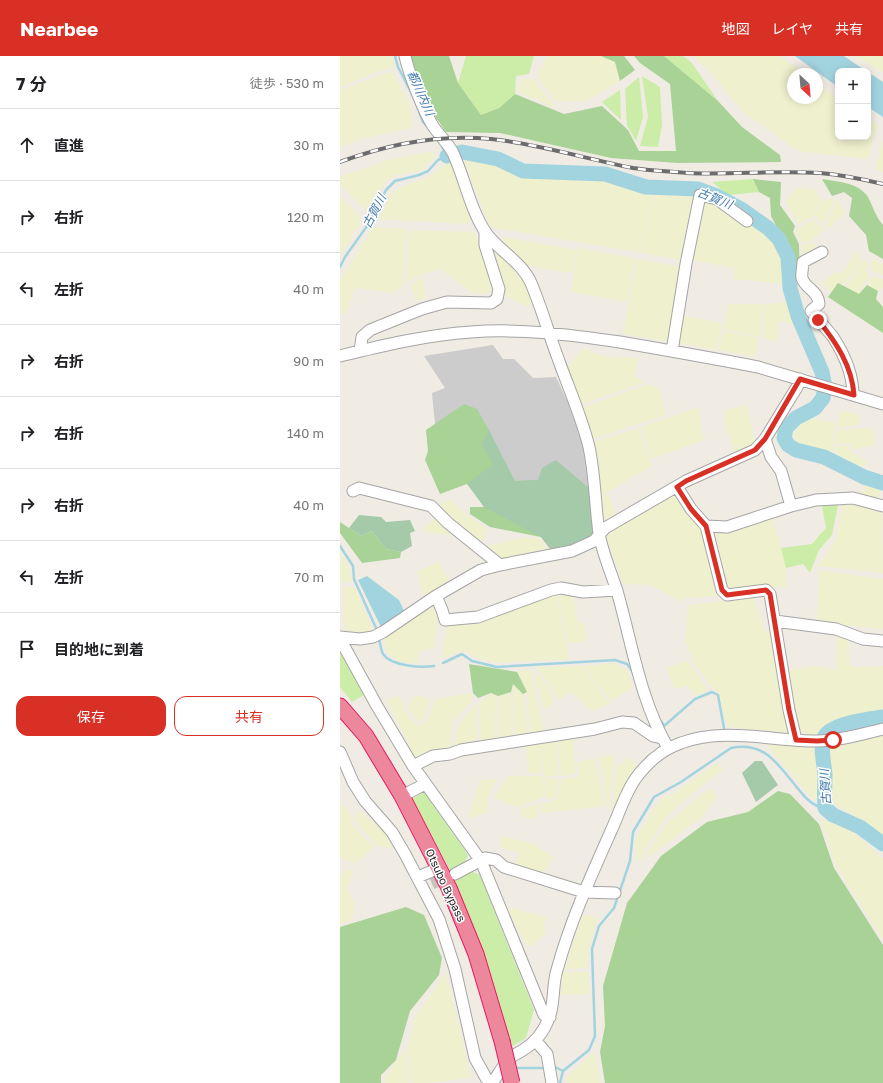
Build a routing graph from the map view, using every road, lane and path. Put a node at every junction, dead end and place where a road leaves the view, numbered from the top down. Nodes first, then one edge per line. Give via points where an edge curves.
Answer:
1 (405, 56) edge
2 (747, 221) dead end
3 (485, 232) junction
4 (822, 252) dead end
5 (549, 333) junction
6 (672, 350) junction
7 (360, 351) junction
8 (340, 356) edge
9 (805, 381) junction
10 (854, 395) junction
11 (883, 404) edge
12 (765, 439) junction
13 (677, 487) junction
14 (354, 491) dead end
15 (791, 506) junction
16 (883, 506) edge
17 (706, 526) junction
18 (600, 535) junction
19 (500, 565) junction
20 (617, 590) junction
21 (436, 596) junction
22 (775, 621) junction
23 (340, 638) edge
24 (883, 641) edge
25 (340, 700) edge
26 (340, 706) edge
27 (883, 729) edge
28 (366, 736) junction
29 (796, 740) junction
30 (665, 743) junction
31 (340, 752) edge
32 (413, 766) junction
33 (425, 784) junction
34 (402, 796) junction
35 (481, 861) junction
36 (439, 868) junction
37 (455, 874) tunnel mouth
38 (418, 878) junction
39 (432, 884) dead end
40 (584, 892) junction
41 (615, 893) dead end
42 (439, 919) junction
43 (550, 1017) junction
44 (535, 1040) junction
45 (492, 1083) edge
46 (512, 1083) edge
47 (552, 1083) edge

1 - 3 street via 426,113 453,153 474,211
2 - 6 street via 717,198 700,195
3 - 5 street via 518,264 530,281
3 - 7 street via 485,246 499,289 497,299 491,303 447,302 422,309 370,330 362,337
4 - 10 street via 803,262 802,278 818,296 819,304 811,311 843,355 853,382
5 - 6 street
5 - 7 street via 472,332 420,337
5 - 18 street via 589,447
6 - 9 street via 758,367
7 - 8 street
9 - 10 street
9 - 12 street
10 - 11 street
12 - 13 street via 755,450
12 - 15 street via 771,457 781,471
13 - 17 street
13 - 18 street via 605,528
14 - 19 street via 359,488 431,506
15 - 16 street via 816,500 853,498
15 - 17 street via 727,527
17 - 22 street via 722,590 727,595 766,590 770,594
18 - 19 street via 594,541 572,551
18 - 20 street
19 - 21 street via 481,570
20 - 21 street via 583,592 561,588 478,617 445,620
20 - 30 street via 642,688
21 - 23 street via 383,632 360,639
22 - 24 street via 836,628 863,639
22 - 29 street
23 - 32 street
25 - 28 highway
26 - 28 highway, Otsubo Bypass
27 - 29 street via 833,740
28 - 34 highway, Otsubo Bypass
29 - 30 street via 708,736
30 - 32 street via 634,723 622,722 461,750 433,756
30 - 40 street via 636,778
31 - 38 street via 365,801 392,832
32 - 33 street
33 - 34 street
33 - 35 street
34 - 36 highway, Otsubo Bypass
35 - 37 street
35 - 40 street via 486,858 496,860 504,867
35 - 43 street via 544,1015
36 - 38 street
36 - 46 highway, Otsubo Bypass, bridge via 476,954
38 - 42 street
39 - 42 street via 430,889 441,914
40 - 41 street
40 - 43 street via 557,970
42 - 45 street via 455,969 475,1058 486,1078
43 - 44 street
44 - 45 street via 511,1057
44 - 47 street via 547,1054

